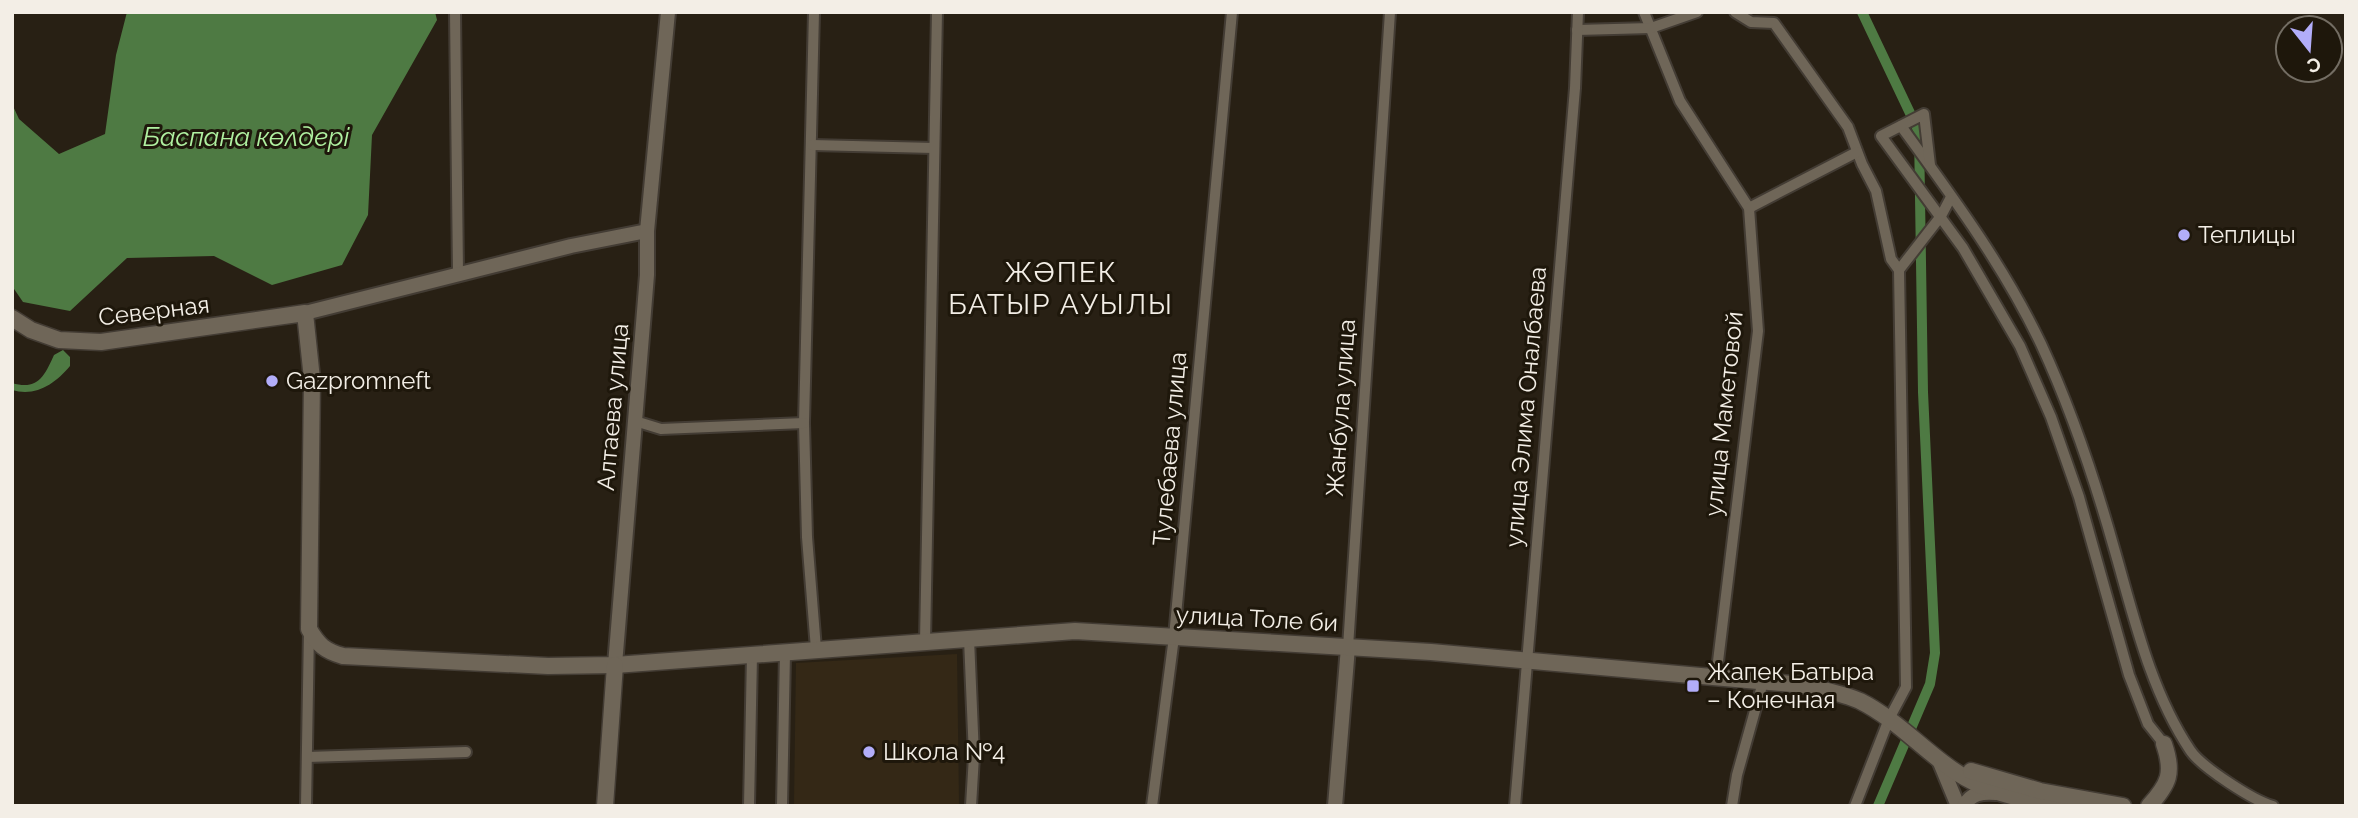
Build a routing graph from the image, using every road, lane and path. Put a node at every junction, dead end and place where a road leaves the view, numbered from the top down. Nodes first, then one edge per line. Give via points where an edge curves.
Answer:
1 (456, 12) edge
2 (668, 12) edge
3 (814, 12) edge
4 (937, 12) edge
5 (1232, 12) edge
6 (1390, 12) edge
7 (1577, 12) edge
8 (1644, 12) edge
9 (1697, 12) edge
10 (1735, 12) edge
11 (1651, 28) junction
12 (1577, 30) junction
13 (1901, 126) junction
14 (812, 145) junction
15 (934, 148) junction
16 (1857, 152) junction
17 (1930, 165) junction
18 (1951, 197) junction
19 (1749, 208) junction
20 (1941, 216) junction
21 (647, 231) junction
22 (1899, 270) junction
23 (458, 274) junction
24 (2002, 274) junction
25 (1984, 285) junction
26 (305, 313) junction
27 (12, 318) edge
28 (635, 421) junction
29 (804, 423) junction
30 (309, 629) junction
31 (1174, 637) junction
32 (969, 639) junction
33 (925, 642) junction
34 (1348, 647) junction
35 (816, 649) junction
36 (785, 653) junction
37 (752, 655) junction
38 (1526, 661) junction
39 (615, 665) junction
40 (1716, 678) junction
41 (1763, 682) junction
42 (1889, 719) junction
43 (2164, 744) joint
44 (466, 752) dead end
45 (307, 757) junction
46 (1939, 760) junction
47 (2005, 794) junction
48 (306, 806) edge
49 (605, 806) edge
50 (749, 806) edge
51 (782, 806) edge
52 (971, 806) edge
53 (1152, 806) edge
54 (1335, 806) edge
55 (1515, 806) edge
56 (1732, 806) edge
57 (1855, 806) edge
58 (1958, 806) edge
59 (1964, 806) edge
60 (2062, 806) edge
61 (2123, 806) edge
62 (2149, 806) edge
63 (2273, 806) edge

1 - 23 street
2 - 21 street, Алтаева улица
3 - 14 street
4 - 15 street
5 - 31 street, Тулебаева улица
6 - 34 street, Жанбула улица
7 - 12 street, улица Элима Оналбаева
8 - 11 street, улица Маметовой
9 - 11 street
10 - 16 street via 1751,22 1774,23 1849,127
11 - 12 street
11 - 19 street, улица Маметовой via 1680,101
12 - 38 street, улица Элима Оналбаева
13 - 17 street
13 - 17 street via 1924,114
13 - 20 street via 1881,136
14 - 15 street
14 - 29 street
15 - 33 street
16 - 19 street
16 - 22 street via 1876,191 1891,259
17 - 18 street
18 - 20 street
18 - 24 street
19 - 40 street, улица Маметовой via 1758,331
20 - 22 street
20 - 25 street
21 - 23 street
21 - 28 street, Алтаева улица
22 - 42 street via 1906,687
23 - 26 street
24 - 25 street
24 - 63 street via 2040,341 2071,410 2158,692 2192,753 2226,780
25 - 43 street via 2020,346 2051,417 2079,497 2129,675 2148,724
26 - 27 main road, Северная via 101,342 59,340
26 - 30 main road via 312,379
28 - 29 street via 661,429
28 - 39 street, Алтаева улица
29 - 35 street
30 - 39 main road, улица Толе би via 326,651 343,656
30 - 45 street
31 - 32 main road, улица Толе би via 1075,631
31 - 34 main road, улица Толе би
31 - 53 street, Тулебаева улица
32 - 33 main road, улица Толе би
32 - 52 street via 974,756
33 - 35 main road, улица Толе би
34 - 38 main road, улица Толе би
34 - 54 street, Жанбула улица
35 - 36 main road, улица Толе би
36 - 37 main road, улица Толе би
36 - 51 street
37 - 39 main road, улица Толе би
37 - 50 street
38 - 40 main road, улица Толе би
38 - 55 street, улица Элима Оналбаева
39 - 49 main road, Алтаева улица
40 - 41 main road, улица Толе би
41 - 42 main road, улица Толе би via 1803,685 1858,700
41 - 56 street
42 - 46 main road, улица Толе би
42 - 57 street
43 - 62 main road via 2169,778
44 - 45 street
45 - 48 street
46 - 47 main road, улица Толе би via 1975,783
46 - 58 street
46 - 61 main road via 2040,791
47 - 59 street via 1981,792
47 - 60 main road, улица Толе би

